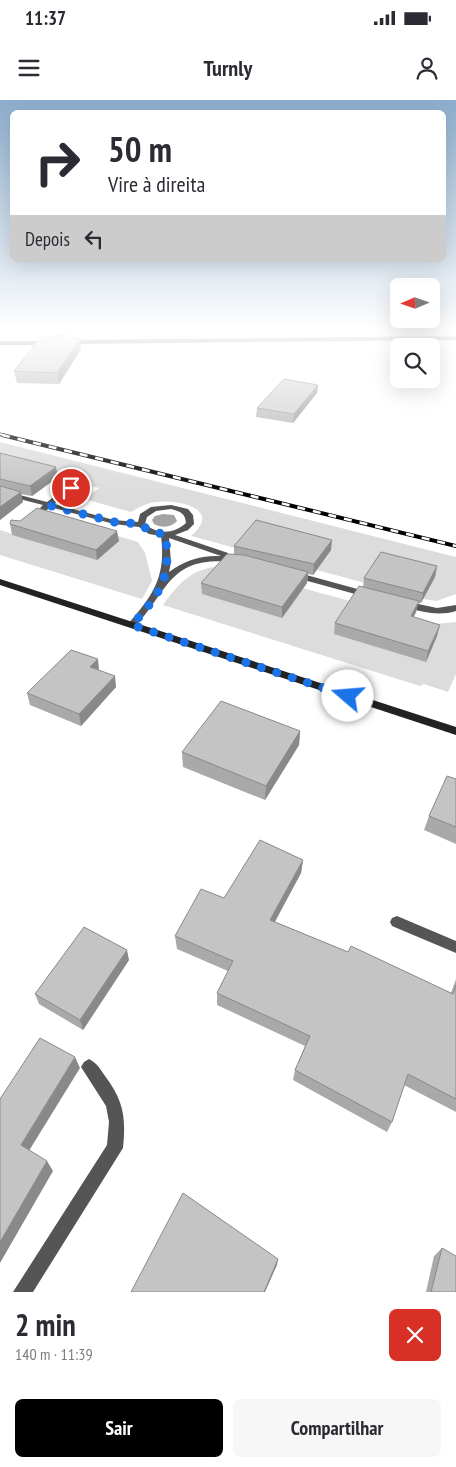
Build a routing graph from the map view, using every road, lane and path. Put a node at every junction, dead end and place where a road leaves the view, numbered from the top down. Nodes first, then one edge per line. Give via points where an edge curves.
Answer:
1 (71, 488) dead end
2 (0, 492) edge
3 (48, 505) junction
4 (40, 511) edge
5 (141, 524) junction
6 (165, 534) junction
7 (283, 572) edge
8 (164, 581) junction
9 (0, 582) edge
10 (379, 597) edge
11 (398, 602) edge
12 (456, 608) edge
13 (132, 625) junction
14 (456, 731) edge
15 (397, 922) dead end
16 (456, 947) edge
17 (89, 1067) dead end
18 (22, 1292) edge

1 - 3 street
2 - 3 street
3 - 4 street
3 - 5 street via 114,522
5 - 6 street via 150,532
5 - 6 street via 143,516 154,509 178,509 189,515 190,524 186,528
6 - 8 street via 168,552
6 - 8 street via 244,562 217,558 195,560 180,567
7 - 10 street
8 - 13 street via 153,602
9 - 13 street
11 - 12 street via 427,610
13 - 14 street
15 - 16 street
17 - 18 street via 114,1101 119,1123 115,1148

